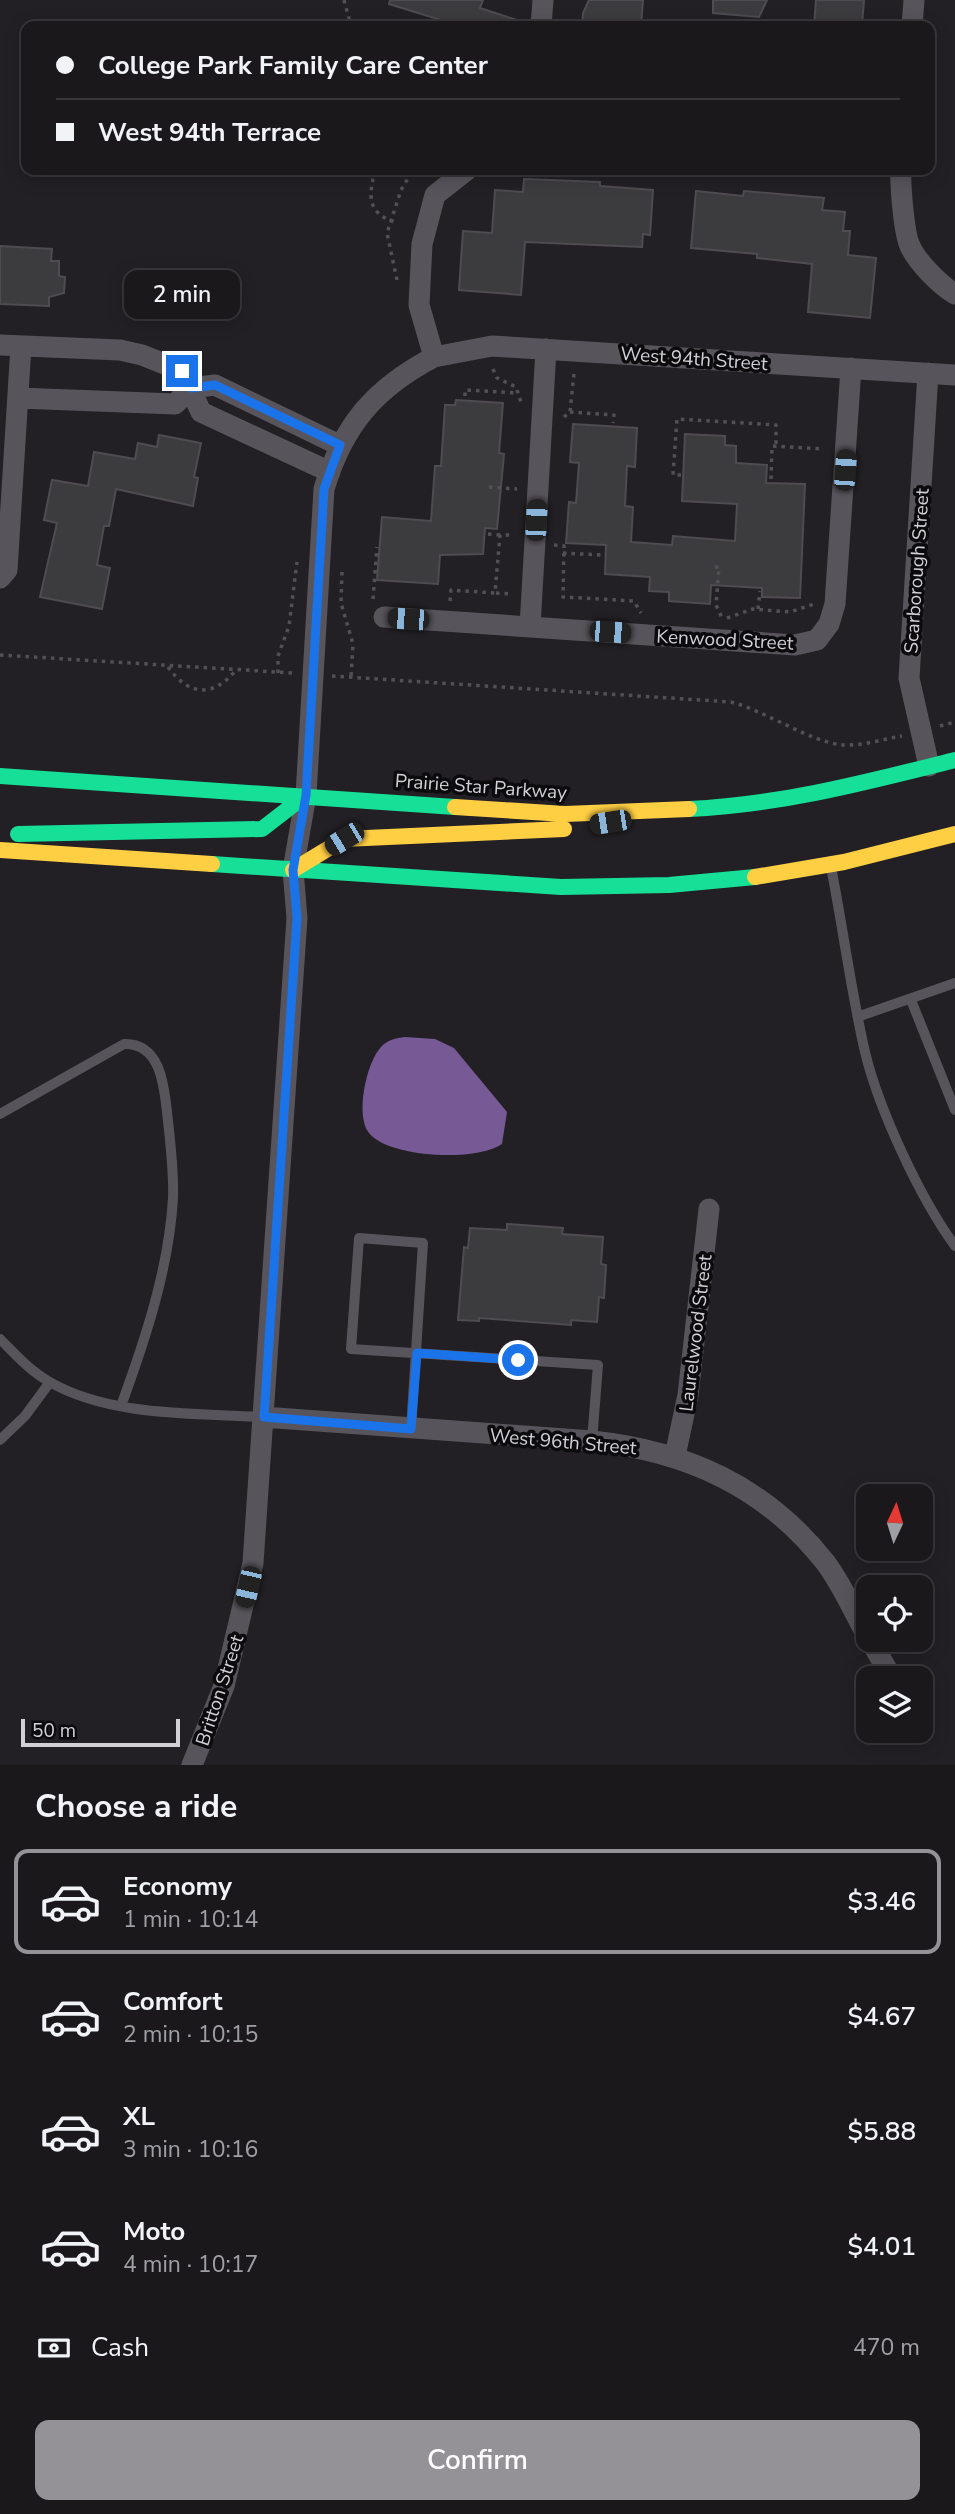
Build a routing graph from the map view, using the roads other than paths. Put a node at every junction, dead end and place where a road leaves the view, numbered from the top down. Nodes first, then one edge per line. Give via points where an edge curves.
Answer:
1 (543, 0) edge
2 (914, 0) edge
3 (541, 21) edge
4 (912, 21) edge
5 (461, 175) edge
6 (901, 175) edge
7 (955, 294) edge
8 (10, 345) edge
9 (546, 349) junction
10 (434, 357) junction
11 (851, 368) junction
12 (928, 373) junction
13 (955, 375) edge
14 (191, 388) junction
15 (18, 398) junction
16 (340, 445) junction
17 (330, 472) junction
18 (0, 579) edge
19 (378, 610) road end
20 (530, 627) junction
21 (955, 760) edge
22 (929, 766) junction
23 (0, 776) edge
24 (306, 795) junction
25 (689, 809) junction
26 (0, 834) edge
27 (955, 834) edge
28 (0, 849) edge
29 (831, 864) junction
30 (293, 870) junction
31 (955, 983) edge
32 (911, 1000) junction
33 (860, 1016) junction
34 (955, 1110) edge
35 (0, 1114) edge
36 (709, 1209) dead end
37 (955, 1246) edge
38 (0, 1339) edge
39 (417, 1353) junction
40 (50, 1382) junction
41 (121, 1406) junction
42 (264, 1417) junction
43 (411, 1429) junction
44 (0, 1440) edge
45 (592, 1441) junction
46 (675, 1456) junction
47 (856, 1616) edge
48 (192, 1765) edge

1 - 3 street
2 - 4 street
5 - 10 street via 435,195 422,244 419,305
6 - 7 street via 909,246 941,285
8 - 14 street via 142,355 182,371
8 - 15 street
9 - 10 street, West 94th Street via 492,345
9 - 11 street, West 94th Street
9 - 20 street
10 - 16 street, Britton Street via 379,394
11 - 12 street, West 94th Street
11 - 20 street, Kenwood Street via 835,604 829,624 817,640 794,645
12 - 13 street, West 94th Street
12 - 22 street, Scarborough Street via 909,678
14 - 15 street via 175,404
14 - 16 street via 215,385
14 - 17 street via 201,412
15 - 18 street via 6,570
16 - 17 street, Britton Street
17 - 24 street, Britton Street via 320,540
19 - 20 street, Kenwood Street
21 - 22 main road, Prairie Star Parkway
22 - 25 main road, Prairie Star Parkway via 781,800
23 - 24 main road, Prairie Star Parkway
24 - 25 main road, Prairie Star Parkway via 565,814
24 - 26 main road via 262,829
24 - 30 street, Britton Street
25 - 30 main road via 558,830 344,839
27 - 29 main road
28 - 30 main road
29 - 30 main road via 706,883 642,887 561,887
29 - 33 lane
30 - 42 street, Britton Street via 297,918
31 - 32 lane
32 - 33 lane
32 - 34 lane
33 - 37 lane via 865,1051 888,1120
35 - 41 lane via 124,1044 149,1051 158,1067 165,1093 173,1199 156,1295
36 - 46 street, Laurelwood Street via 688,1395
38 - 40 lane
39 - 39 lane via 423,1243 359,1238 351,1349
39 - 43 lane
39 - 45 lane via 598,1365
40 - 41 lane
40 - 44 lane
41 - 42 lane
42 - 43 street, West 96th Street
42 - 48 street, Britton Street via 248,1587 224,1686
43 - 45 street, West 96th Street
45 - 46 street, West 96th Street
46 - 47 street, West 96th Street via 758,1498 792,1528 825,1563

